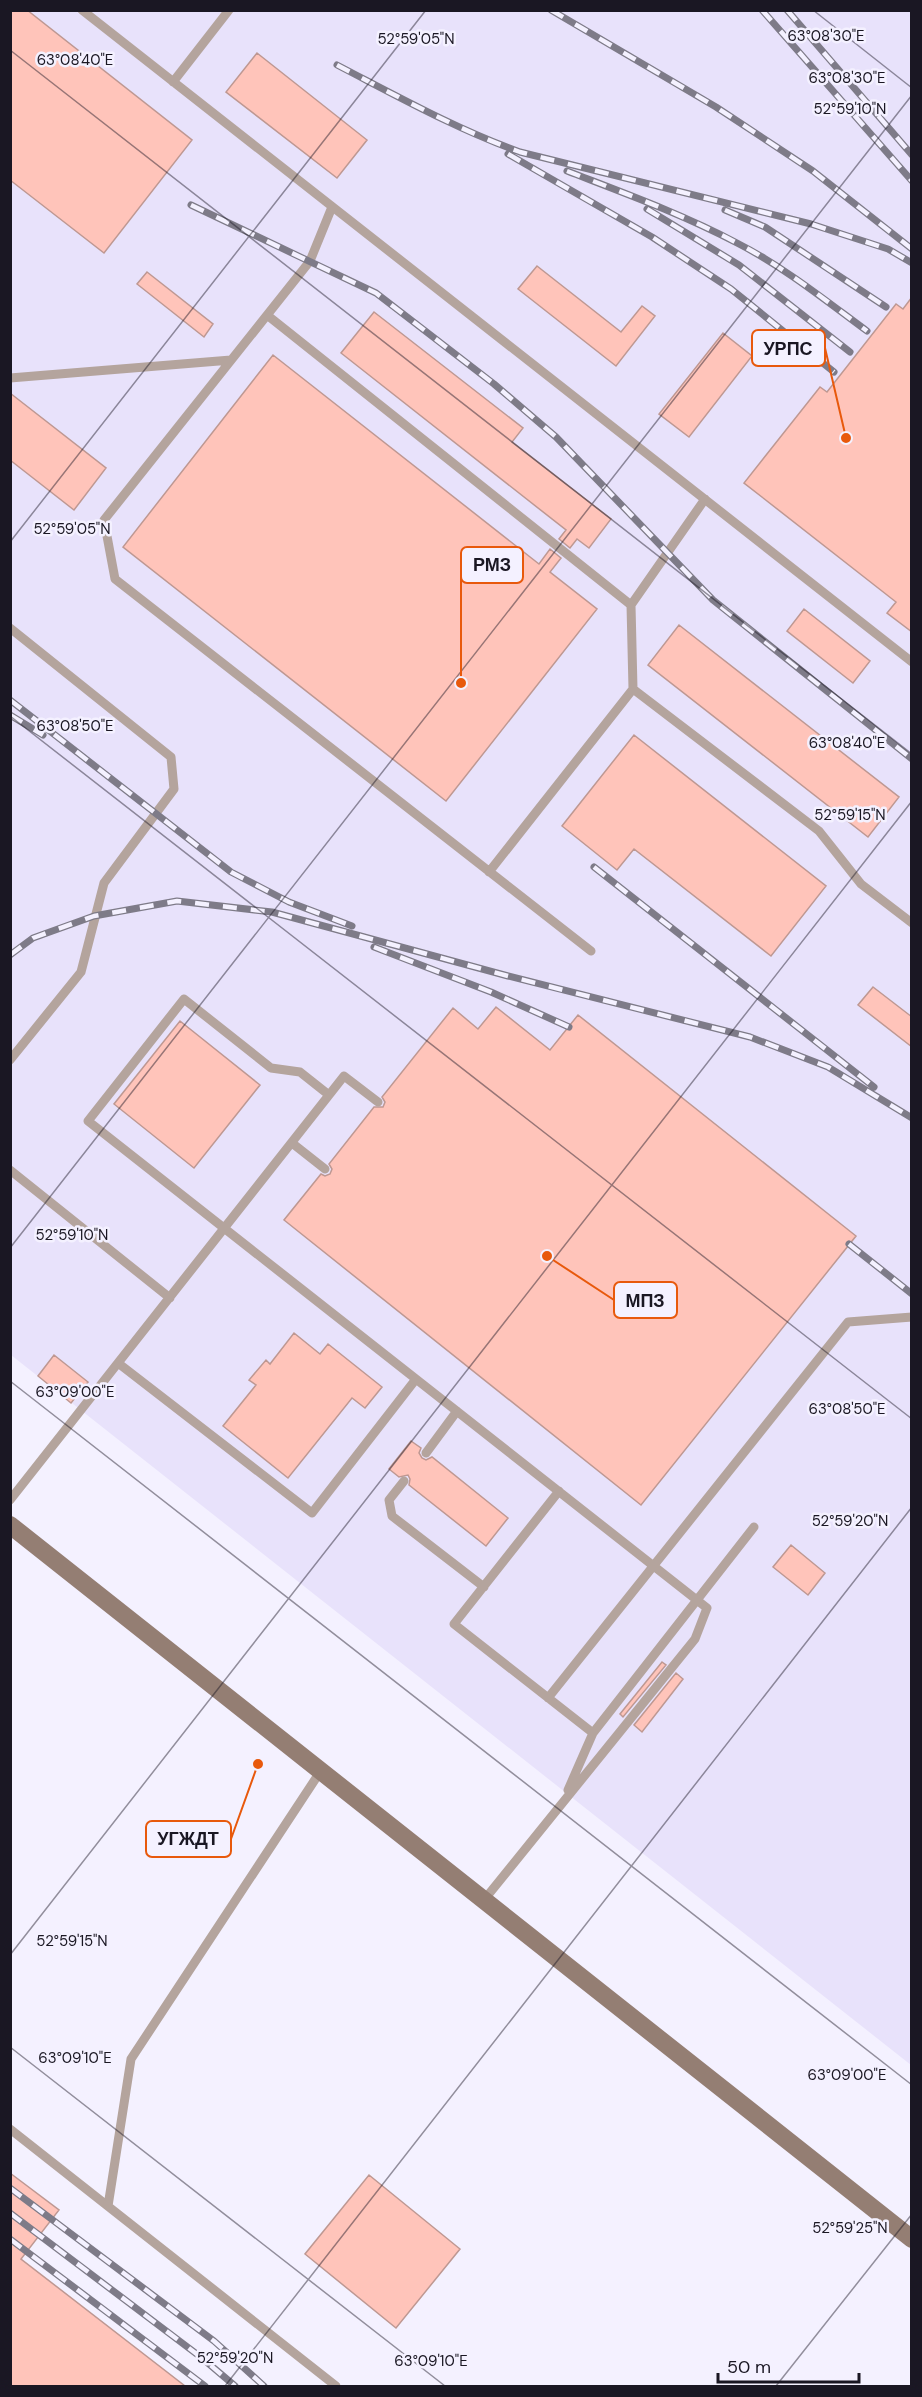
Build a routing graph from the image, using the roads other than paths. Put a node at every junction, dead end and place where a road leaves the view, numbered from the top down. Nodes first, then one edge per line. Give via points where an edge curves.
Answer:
1 (82, 10) edge
2 (229, 10) edge
3 (173, 82) junction
4 (332, 207) junction
5 (267, 315) junction
6 (231, 360) junction
7 (10, 378) edge
8 (705, 499) junction
9 (631, 605) junction
10 (10, 628) edge
11 (912, 662) edge
12 (633, 689) junction
13 (489, 872) junction
14 (912, 923) edge
15 (591, 951) dead end
16 (10, 1060) edge
17 (329, 1095) junction
18 (378, 1102) dead end
19 (292, 1143) junction
20 (325, 1169) dead end
21 (10, 1170) edge
22 (224, 1228) junction
23 (170, 1298) junction
24 (912, 1317) edge
25 (118, 1363) junction
26 (416, 1379) junction
27 (457, 1412) junction
28 (426, 1452) dead end
29 (404, 1481) dead end
30 (559, 1491) junction
31 (10, 1500) edge
32 (10, 1525) edge
33 (754, 1527) dead end
34 (654, 1566) junction
35 (484, 1587) junction
36 (697, 1599) junction
37 (548, 1698) junction
38 (592, 1733) junction
39 (320, 1772) junction
40 (564, 1802) junction
41 (484, 1900) junction
42 (10, 2129) edge
43 (108, 2206) junction
44 (912, 2239) edge
45 (336, 2386) edge

1 - 3 lane
2 - 3 lane
3 - 4 lane
4 - 5 lane via 310,261
4 - 8 lane
5 - 6 lane
5 - 9 lane
6 - 7 lane
6 - 13 lane via 104,520 115,579
8 - 9 lane
8 - 11 lane
9 - 12 lane
10 - 16 lane via 171,757 174,789 104,883 81,972
12 - 13 lane
12 - 14 lane via 819,831 861,884
13 - 15 lane
17 - 18 lane via 344,1076
17 - 19 lane
17 - 22 lane via 300,1072 271,1068 184,999 88,1121
19 - 20 lane
19 - 22 lane
21 - 23 lane
22 - 23 lane
22 - 26 lane
23 - 25 lane
24 - 34 lane via 848,1322
25 - 26 lane via 312,1513
25 - 31 lane
26 - 27 lane
27 - 28 lane
27 - 30 lane
29 - 35 lane via 389,1500 392,1516
30 - 34 lane
30 - 35 lane
32 - 39 street
33 - 36 lane
34 - 36 lane
34 - 37 lane
35 - 37 lane via 454,1624
36 - 38 lane
36 - 40 lane via 707,1608 695,1639
37 - 38 lane
38 - 40 lane
39 - 41 street
39 - 43 lane via 131,2059
40 - 41 lane
41 - 44 street
42 - 43 lane
43 - 45 lane

